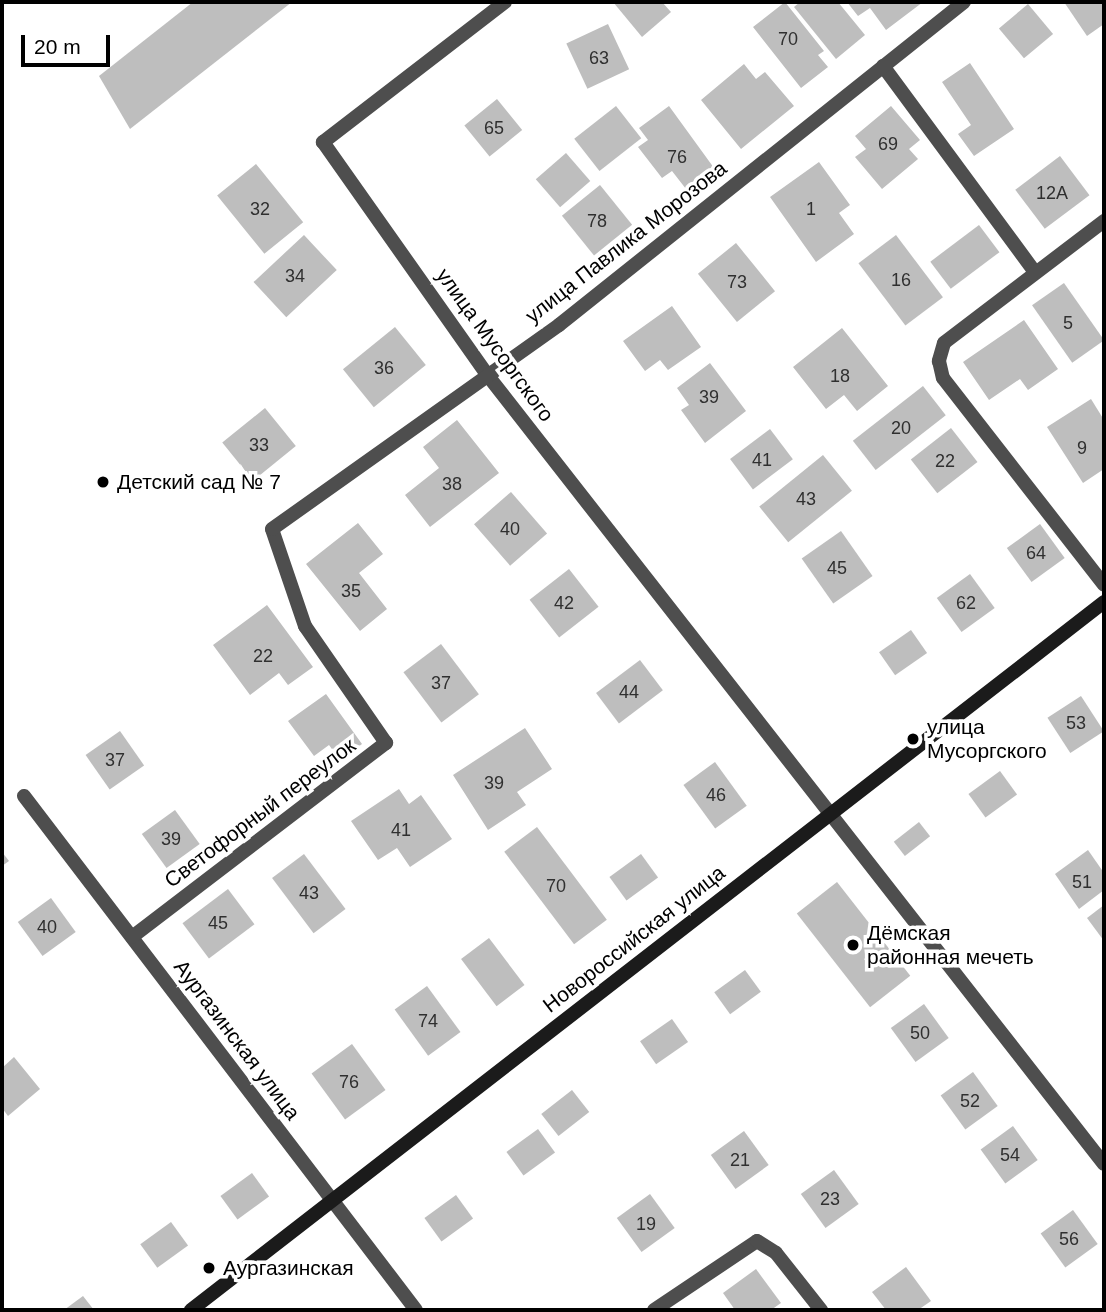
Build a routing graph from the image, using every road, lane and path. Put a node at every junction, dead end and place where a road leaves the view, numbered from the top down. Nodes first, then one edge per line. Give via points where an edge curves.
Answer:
1 (505, 2) edge
2 (964, 2) edge
3 (883, 66) junction
4 (1104, 222) edge
5 (1035, 272) junction
6 (485, 372) junction
7 (272, 529) joint
8 (1104, 585) edge
9 (1104, 602) edge
10 (24, 796) dead end
11 (830, 813) junction
12 (132, 937) junction
13 (1104, 1164) edge
14 (333, 1201) junction
15 (191, 1310) edge
16 (416, 1310) edge
17 (654, 1310) edge
18 (821, 1310) edge

1 - 6 street, улица Мусоргского via 323,142
2 - 3 street, улица Павлика Морозова
3 - 5 street
3 - 6 street, улица Павлика Морозова via 559,325
4 - 5 street
5 - 8 street via 944,343 939,361 943,378
6 - 7 street, улица Павлика Морозова
6 - 11 street, улица Мусоргского
7 - 12 street, Светофорный переулок via 305,626 386,743
9 - 11 main road, Новороссийская улица
10 - 12 street, Аургазинская улица
11 - 13 street, улица Мусоргского
11 - 14 main road, Новороссийская улица
12 - 14 street, Аургазинская улица
14 - 15 main road, Новороссийская улица
14 - 16 street, Аургазинская улица
17 - 18 street via 757,1241 776,1253

